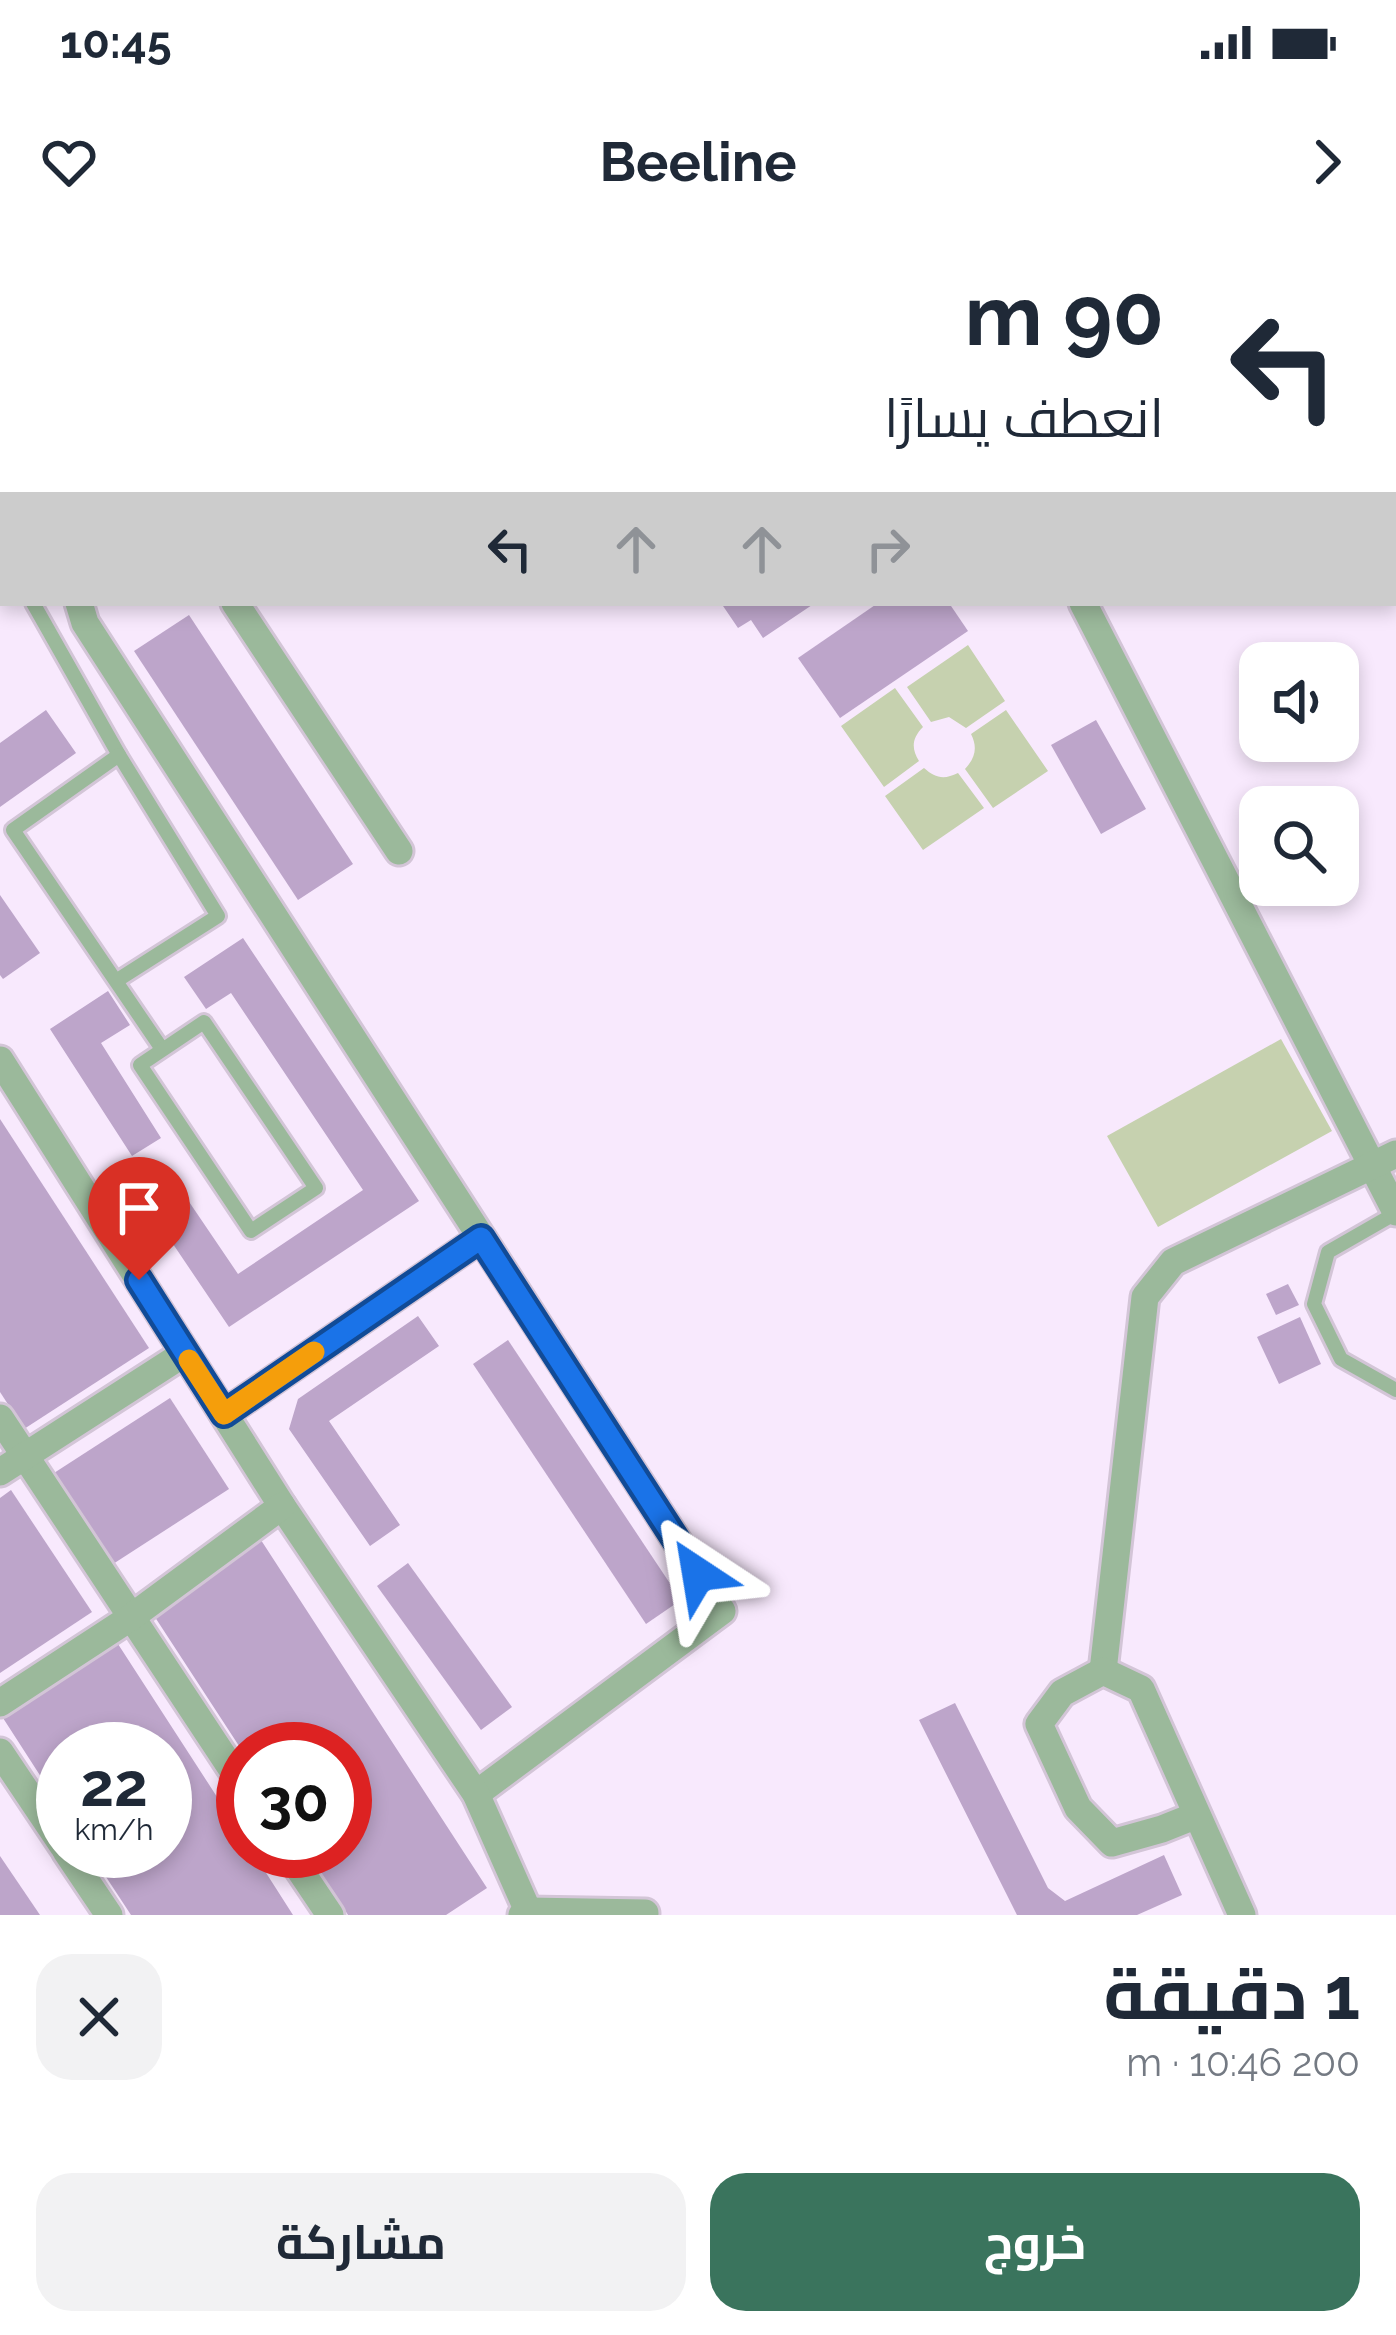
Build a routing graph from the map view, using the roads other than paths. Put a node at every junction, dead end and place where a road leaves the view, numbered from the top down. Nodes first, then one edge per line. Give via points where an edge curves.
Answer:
1 (35, 606) edge
2 (80, 606) edge
3 (238, 606) edge
4 (1085, 606) edge
5 (119, 755) junction
6 (399, 851) dead end
7 (116, 981) junction
8 (162, 1049) junction
9 (0, 1060) edge
10 (1384, 1159) edge
11 (1396, 1213) edge
12 (481, 1238) junction
13 (185, 1353) junction
14 (1396, 1390) edge
15 (224, 1414) junction
16 (0, 1418) edge
17 (25, 1456) junction
18 (0, 1472) edge
19 (282, 1505) junction
20 (130, 1618) junction
21 (1103, 1670) junction
22 (0, 1703) edge
23 (216, 1746) edge
24 (0, 1753) edge
25 (476, 1794) junction
26 (36, 1806) edge
27 (1197, 1815) junction
28 (84, 1878) edge
29 (305, 1878) edge
30 (525, 1913) edge
31 (644, 1913) edge
32 (109, 1915) edge
33 (330, 1915) edge
34 (1242, 1915) edge

1 - 5 lane
2 - 12 street
3 - 6 street
4 - 10 street
5 - 7 lane via 218,916
5 - 7 lane via 13,830
7 - 8 lane
8 - 8 lane via 140,1065 251,1231 316,1189 204,1022
9 - 13 street
10 - 11 street
10 - 21 street via 1173,1262 1145,1297
11 - 14 lane via 1328,1252 1314,1304 1341,1359
12 - 15 street
12 - 25 street via 722,1611
13 - 15 street
13 - 17 street
15 - 19 street
16 - 17 street
17 - 18 street
17 - 20 street
19 - 20 street
19 - 25 street
20 - 22 street
20 - 23 street
21 - 27 street via 1141,1689
21 - 27 street via 1062,1693 1039,1724 1078,1808 1112,1843
24 - 26 street
25 - 30 street
27 - 34 street
28 - 32 street
29 - 33 street
30 - 31 street

